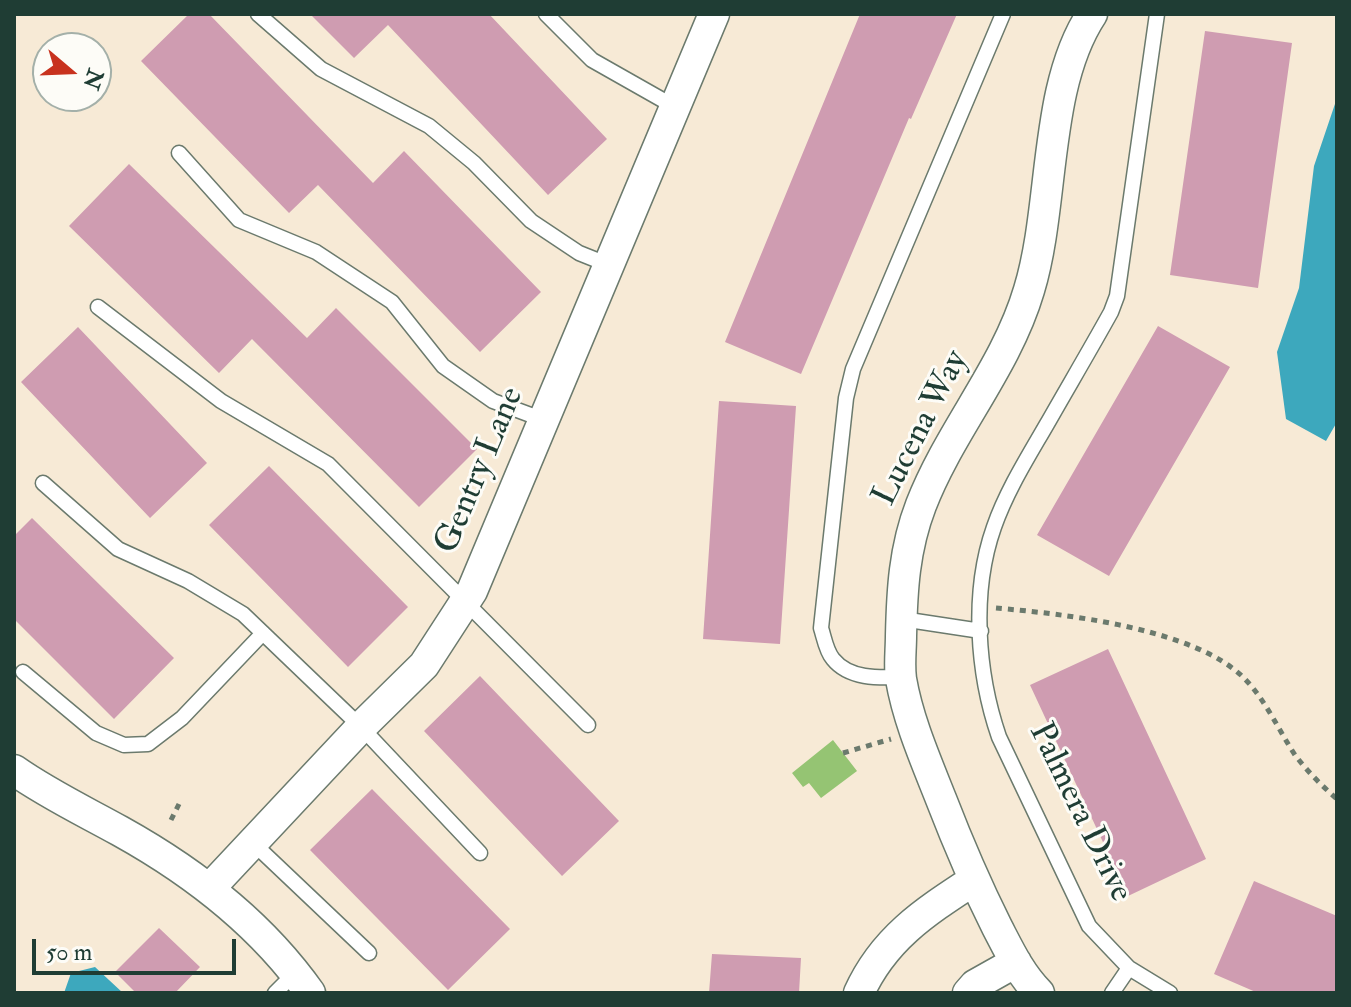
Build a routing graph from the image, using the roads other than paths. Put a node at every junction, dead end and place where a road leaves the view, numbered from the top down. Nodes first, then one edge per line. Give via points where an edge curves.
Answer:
1 (258, 14) edge
2 (546, 14) edge
3 (714, 14) edge
4 (1003, 14) edge
5 (1092, 14) edge
6 (1157, 14) edge
7 (675, 107) junction
8 (179, 153) dead end
9 (609, 265) junction
10 (98, 307) dead end
11 (544, 420) junction
12 (43, 483) dead end
13 (464, 603) junction
14 (902, 619) junction
15 (981, 631) junction
16 (263, 633) junction
17 (23, 672) dead end
18 (901, 677) junction
19 (588, 725) dead end
20 (361, 727) junction
21 (14, 770) edge
22 (253, 843) junction
23 (480, 853) dead end
24 (974, 880) junction
25 (210, 888) junction
26 (369, 953) dead end
27 (1016, 962) junction
28 (1129, 968) junction
29 (293, 987) edge
30 (859, 993) edge
31 (968, 993) edge
32 (1039, 993) edge
33 (1112, 993) edge
34 (1170, 993) edge

1 - 9 lane via 321,69 429,126 531,221 579,253
2 - 7 lane via 592,60
3 - 7 street, Gentry Lane
4 - 18 lane via 853,369 846,398 821,628 831,657 843,669 876,678
5 - 14 street, Lucena Way via 1071,59 1060,106 1031,286 1006,350 921,505 904,565
6 - 15 lane, Palmera Drive via 1117,296 1014,481 994,528 985,565
7 - 9 street, Gentry Lane
8 - 11 lane via 239,220 316,252 392,302 443,366 493,401
9 - 11 street, Gentry Lane
10 - 13 lane via 221,401 328,464
11 - 13 street, Gentry Lane
12 - 16 lane via 118,549 188,581 243,614
13 - 19 lane
13 - 20 street, Gentry Lane via 424,665
14 - 15 lane
14 - 18 street, Lucena Way
15 - 28 lane, Palmera Drive via 989,709 999,737 1089,926
16 - 17 lane via 182,718 148,744 124,745 96,733
16 - 20 lane
18 - 24 street, Lucena Way via 921,748
20 - 22 street, Gentry Lane
20 - 23 lane
21 - 25 street
22 - 25 street, Gentry Lane
22 - 26 lane
24 - 27 street
24 - 30 street via 897,935
25 - 29 street
27 - 31 street
27 - 32 street
28 - 33 lane
28 - 34 lane, Palmera Drive

